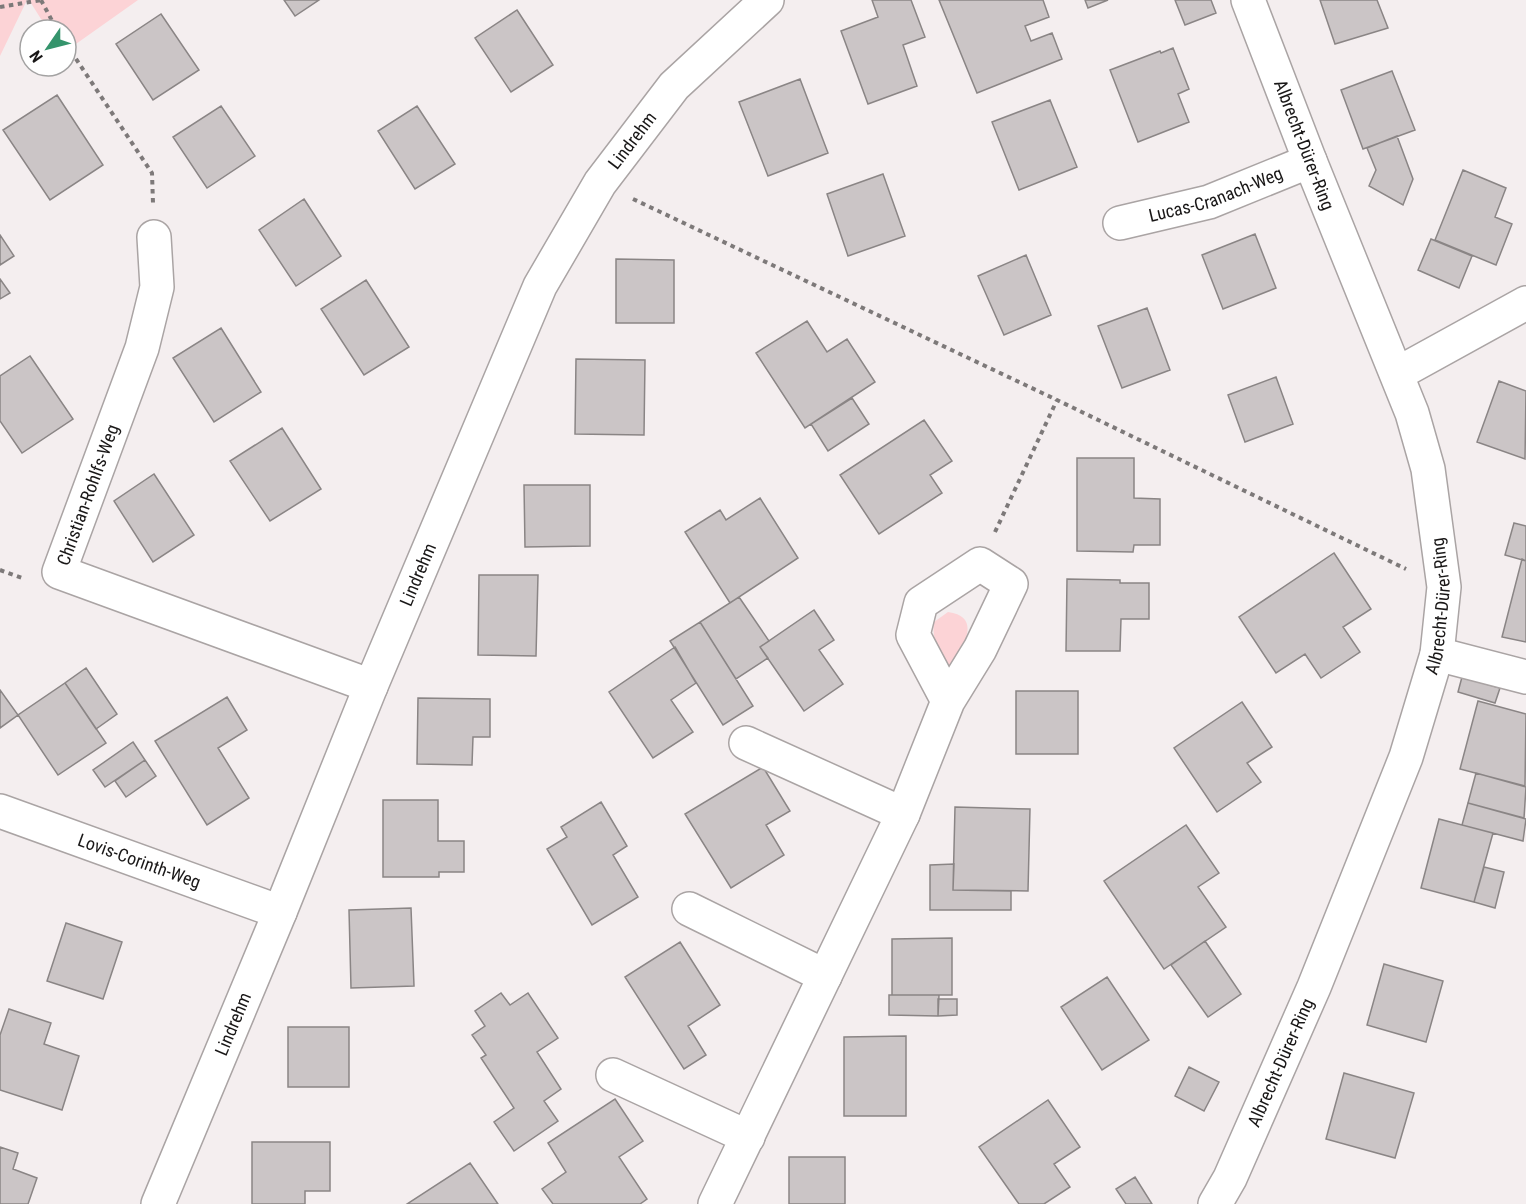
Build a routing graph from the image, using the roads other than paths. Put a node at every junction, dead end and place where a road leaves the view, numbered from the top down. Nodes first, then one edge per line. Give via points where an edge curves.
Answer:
1 (767, 0) edge
2 (1248, 0) edge
3 (1310, 161) junction
4 (1119, 223) dead end
5 (154, 237) road end
6 (1526, 303) edge
7 (1397, 374) junction
8 (1437, 654) junction
9 (1526, 677) edge
10 (371, 686) junction
11 (948, 701) junction
12 (746, 743) dead end
13 (0, 810) edge
14 (903, 814) junction
15 (689, 909) dead end
16 (280, 912) junction
17 (825, 976) junction
18 (613, 1075) dead end
19 (748, 1137) junction
20 (158, 1204) edge
21 (716, 1204) edge
22 (1215, 1204) edge

1 - 10 street, Lindrehm via 674,86 600,183 540,286
2 - 3 street, Albrecht-Dürer-Ring
3 - 4 street, Lucas-Cranach-Weg via 1209,202
3 - 7 street, Albrecht-Dürer-Ring
5 - 10 street, Christian-Rohlfs-Weg via 157,287 142,348 58,572
6 - 7 street
7 - 8 street, Albrecht-Dürer-Ring via 1428,469 1444,587
8 - 9 street
8 - 22 street, Albrecht-Dürer-Ring via 1406,757 1314,987
10 - 16 street, Lindrehm
11 - 11 street via 913,635 921,603 980,564 1011,584 980,649
11 - 14 street
12 - 14 street
13 - 16 street, Lovis-Corinth-Weg
14 - 17 street
15 - 17 street
16 - 20 street, Lindrehm
17 - 19 street
18 - 19 street
19 - 21 street

